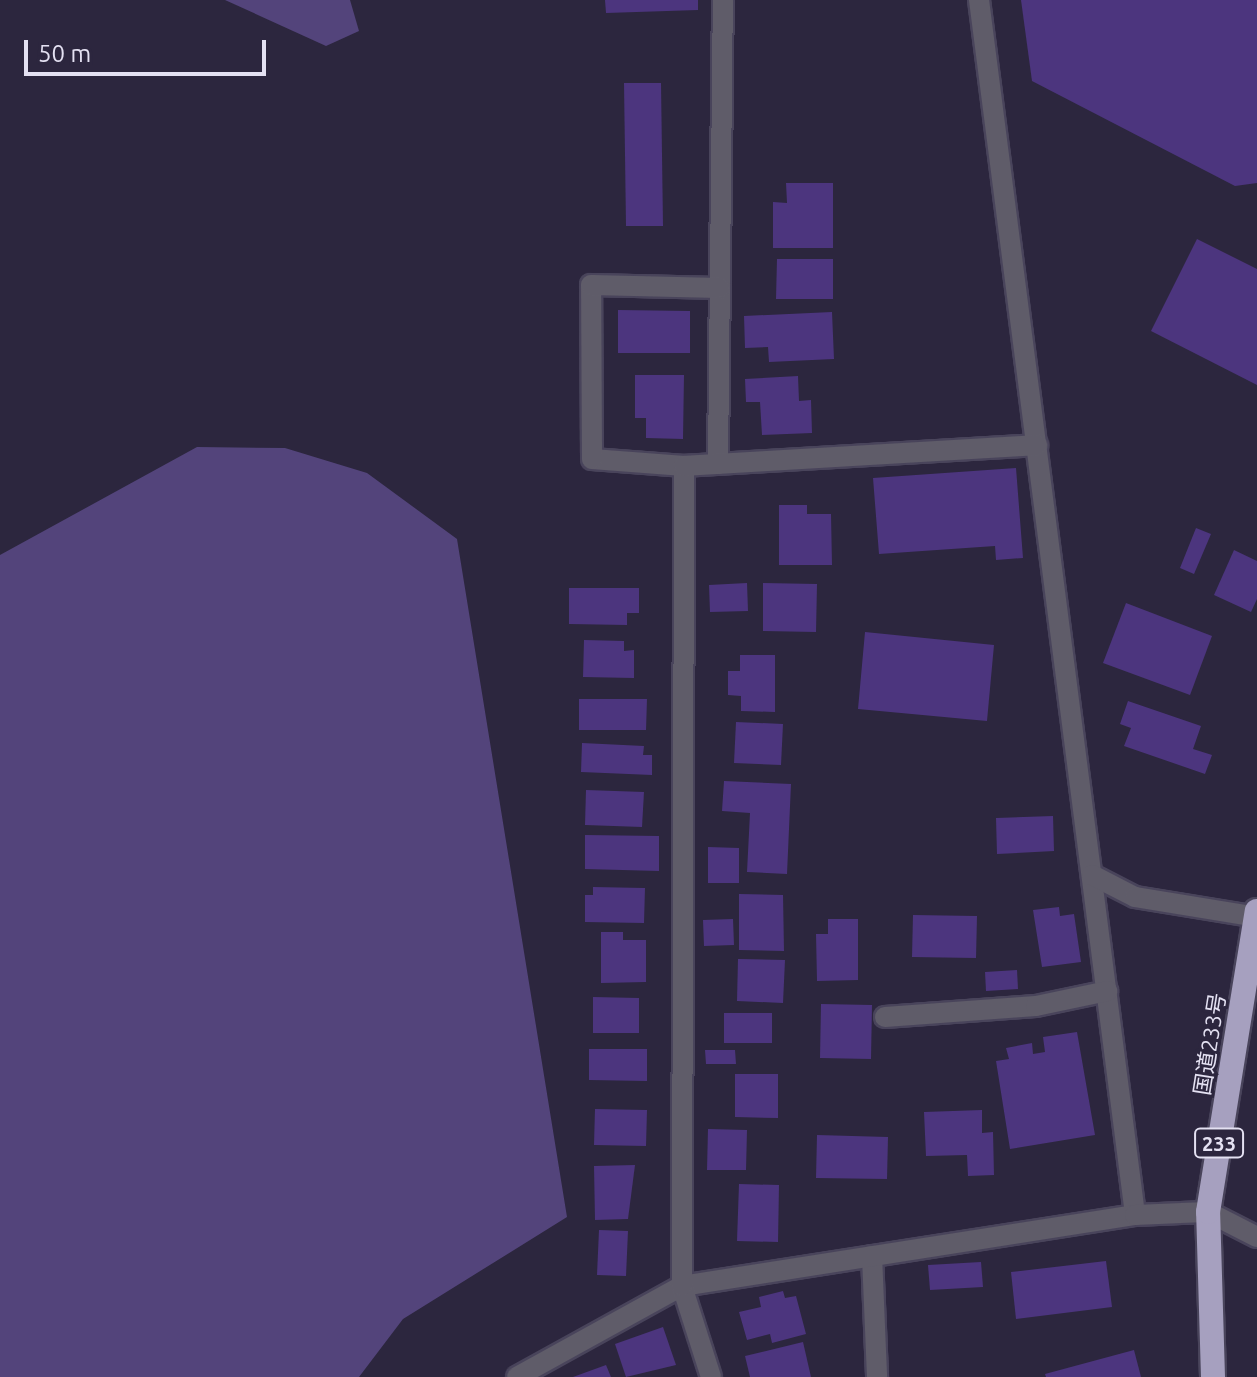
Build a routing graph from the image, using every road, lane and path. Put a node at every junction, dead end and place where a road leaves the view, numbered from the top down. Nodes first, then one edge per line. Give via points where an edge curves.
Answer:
1 (723, 0) edge
2 (979, 0) edge
3 (720, 288) junction
4 (1037, 445) junction
5 (718, 464) junction
6 (684, 466) junction
7 (1092, 875) junction
8 (1257, 915) edge
9 (1107, 991) junction
10 (885, 1017) dead end
11 (1208, 1212) junction
12 (1135, 1215) junction
13 (1257, 1237) edge
14 (872, 1256) junction
15 (682, 1286) junction
16 (517, 1377) edge
17 (711, 1377) edge
18 (877, 1377) edge
19 (1213, 1377) edge

1 - 3 street
2 - 4 street
3 - 5 street
3 - 6 street via 591,285 592,459
4 - 5 street
4 - 7 street
5 - 6 street
6 - 15 street
7 - 8 street via 1135,897
7 - 9 street
8 - 11 highway, 国道233号 / 233
9 - 10 street via 1036,1006
9 - 12 street
11 - 12 street
11 - 13 street
11 - 19 highway, 国道233号 / 233
12 - 14 street
14 - 15 street
14 - 18 street
15 - 16 street
15 - 17 street

